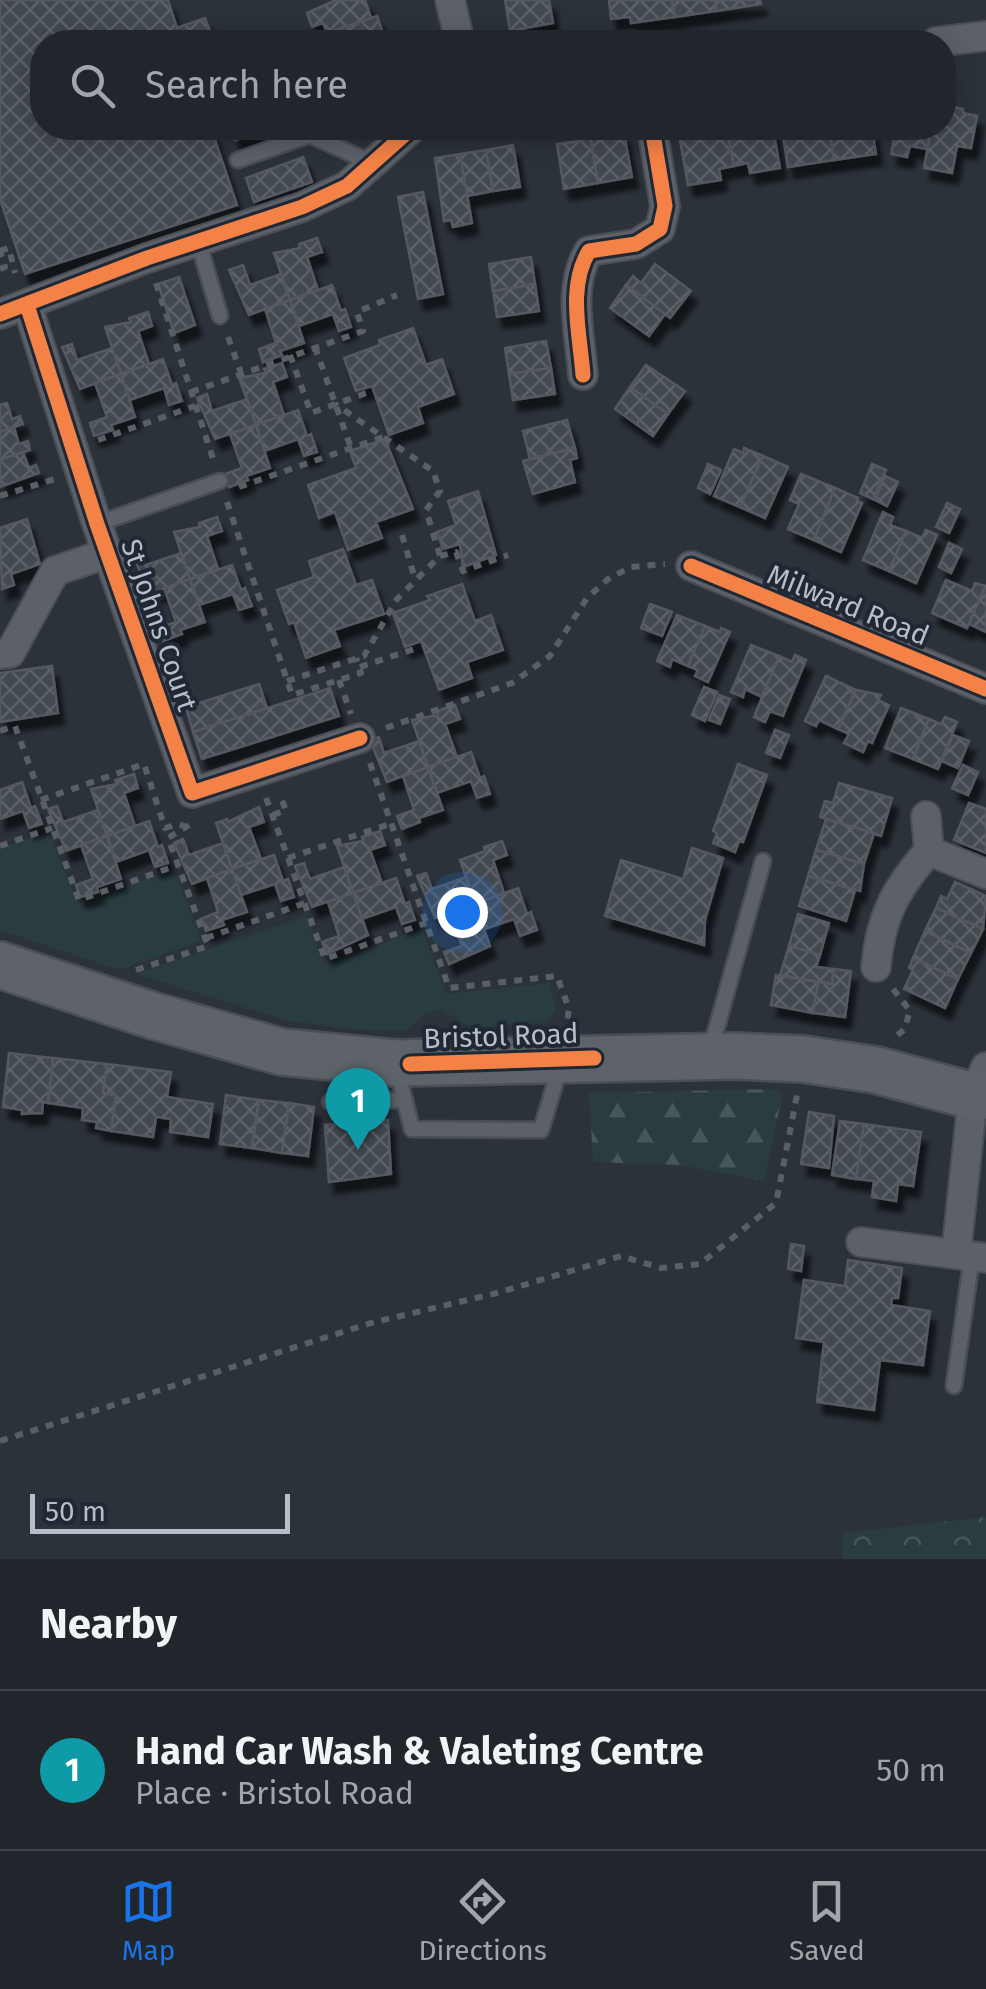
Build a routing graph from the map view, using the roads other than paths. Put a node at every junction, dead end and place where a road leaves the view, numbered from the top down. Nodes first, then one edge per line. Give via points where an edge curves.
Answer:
1 (450, 0) edge
2 (457, 30) edge
3 (986, 36) edge
4 (956, 40) edge
5 (296, 140) edge
6 (321, 140) edge
7 (399, 140) edge
8 (654, 140) edge
9 (238, 160) dead end
10 (372, 164) junction
11 (198, 241) junction
12 (13, 309) edge
13 (220, 316) road end
14 (583, 375) dead end
15 (220, 481) road end
16 (98, 524) junction
17 (108, 553) junction
18 (691, 566) road end
19 (0, 654) edge
20 (986, 689) edge
21 (360, 738) road end
22 (926, 816) dead end
23 (929, 851) junction
24 (763, 860) dead end
25 (986, 874) edge
26 (0, 965) edge
27 (876, 967) road end
28 (708, 1056) junction
29 (562, 1059) junction
30 (400, 1082) junction
31 (982, 1086) edge
32 (330, 1102) dead end
33 (861, 1242) dead end
34 (971, 1256) edge
35 (954, 1386) dead end

1 - 2 street
3 - 4 street
5 - 9 lane
6 - 10 lane
7 - 10 street, St Johns Court
8 - 14 street via 665,206 660,229 636,244 589,251 578,268
10 - 11 street, St Johns Court via 347,186 302,207
11 - 12 street, St Johns Court
11 - 13 lane
12 - 16 street, St Johns Court
15 - 16 lane
16 - 17 street, St Johns Court
17 - 19 street via 55,571 10,654
17 - 21 street, St Johns Court via 192,792
18 - 20 street, Milward Road
22 - 23 street
23 - 25 street
23 - 27 street via 879,930
24 - 28 lane
26 - 30 main road, Bristol Road
28 - 29 main road, Bristol Road
28 - 31 main road, Bristol Road via 803,1059
29 - 30 main road, Bristol Road
29 - 30 lane via 541,1130 412,1129
30 - 32 lane
31 - 34 street
33 - 34 street
34 - 35 lane

